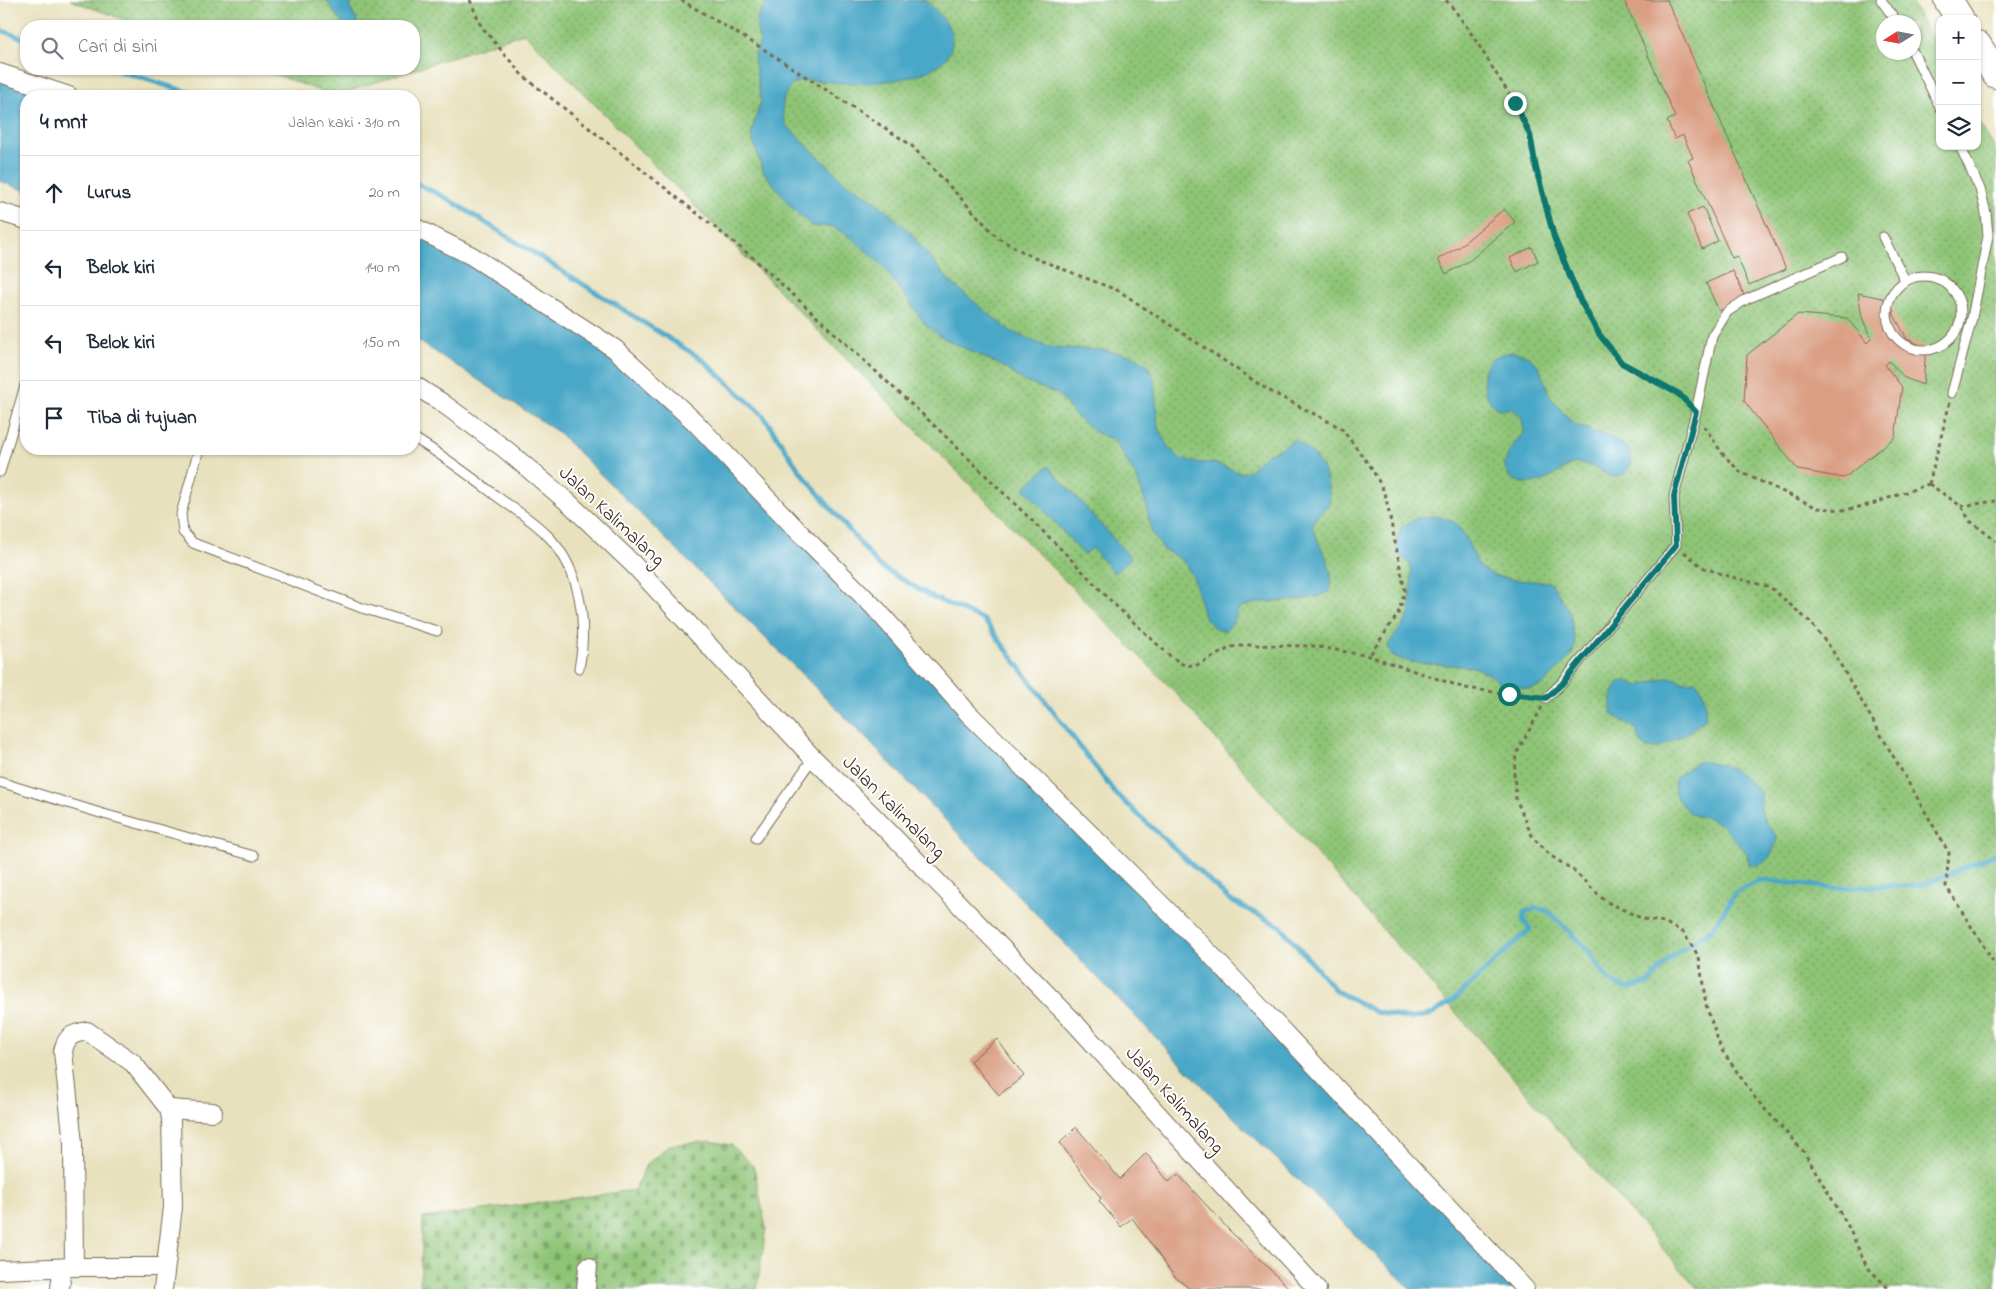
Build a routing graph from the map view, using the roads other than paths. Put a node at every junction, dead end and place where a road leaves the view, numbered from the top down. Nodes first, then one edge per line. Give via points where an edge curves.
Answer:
1 (1882, 0) edge
2 (1948, 0) edge
3 (1892, 15) edge
4 (1957, 15) edge
5 (1981, 51) edge
6 (1917, 60) edge
7 (0, 73) edge
8 (1996, 74) edge
9 (51, 90) edge
10 (1939, 105) edge
11 (1962, 150) edge
12 (0, 212) edge
13 (20, 218) edge
14 (420, 230) edge
15 (1883, 237) dead end
16 (1842, 257) dead end
17 (1905, 280) junction
18 (1961, 316) junction
19 (1972, 318) junction
20 (420, 389) edge
21 (1952, 393) road end
22 (20, 403) edge
23 (420, 442) edge
24 (197, 455) edge
25 (0, 472) edge
26 (438, 631) dead end
27 (579, 668) dead end
28 (1546, 698) road end
29 (813, 758) junction
30 (0, 782) edge
31 (756, 838) dead end
32 (254, 856) dead end
33 (169, 1109) junction
34 (213, 1112) dead end
35 (164, 1267) junction
36 (68, 1268) junction
37 (588, 1268) dead end
38 (0, 1270) edge
39 (1311, 1287) edge
40 (60, 1289) edge
41 (163, 1289) edge
42 (586, 1289) edge
43 (1525, 1289) edge

1 - 3 lane
2 - 4 highway
5 - 8 highway
6 - 10 lane
7 - 9 street
11 - 19 lane via 1980,189 1988,236
12 - 13 street
14 - 43 street via 472,256 615,349 695,422 876,609 968,714 1196,939
15 - 17 lane
16 - 28 lane via 1745,300 1726,312 1712,336 1674,496 1676,545 1562,684
17 - 18 lane via 1924,275 1944,281 1957,296
17 - 18 lane via 1891,294 1886,312 1890,331 1903,345 1922,351 1941,347 1955,334
18 - 19 lane
19 - 21 lane
20 - 29 street, Jalan Kalimalang via 505,449 569,503 634,565
22 - 25 lane
23 - 27 lane via 547,535 564,559 583,612
24 - 26 lane via 181,514 183,532 193,543 362,608
29 - 31 lane
29 - 39 street, Jalan Kalimalang via 1073,1021
30 - 32 lane
33 - 34 street
33 - 35 street via 172,1207
33 - 36 street via 133,1063 87,1031 67,1038 63,1051 73,1144
35 - 36 street
35 - 41 street
36 - 38 street
36 - 40 street
37 - 42 street

